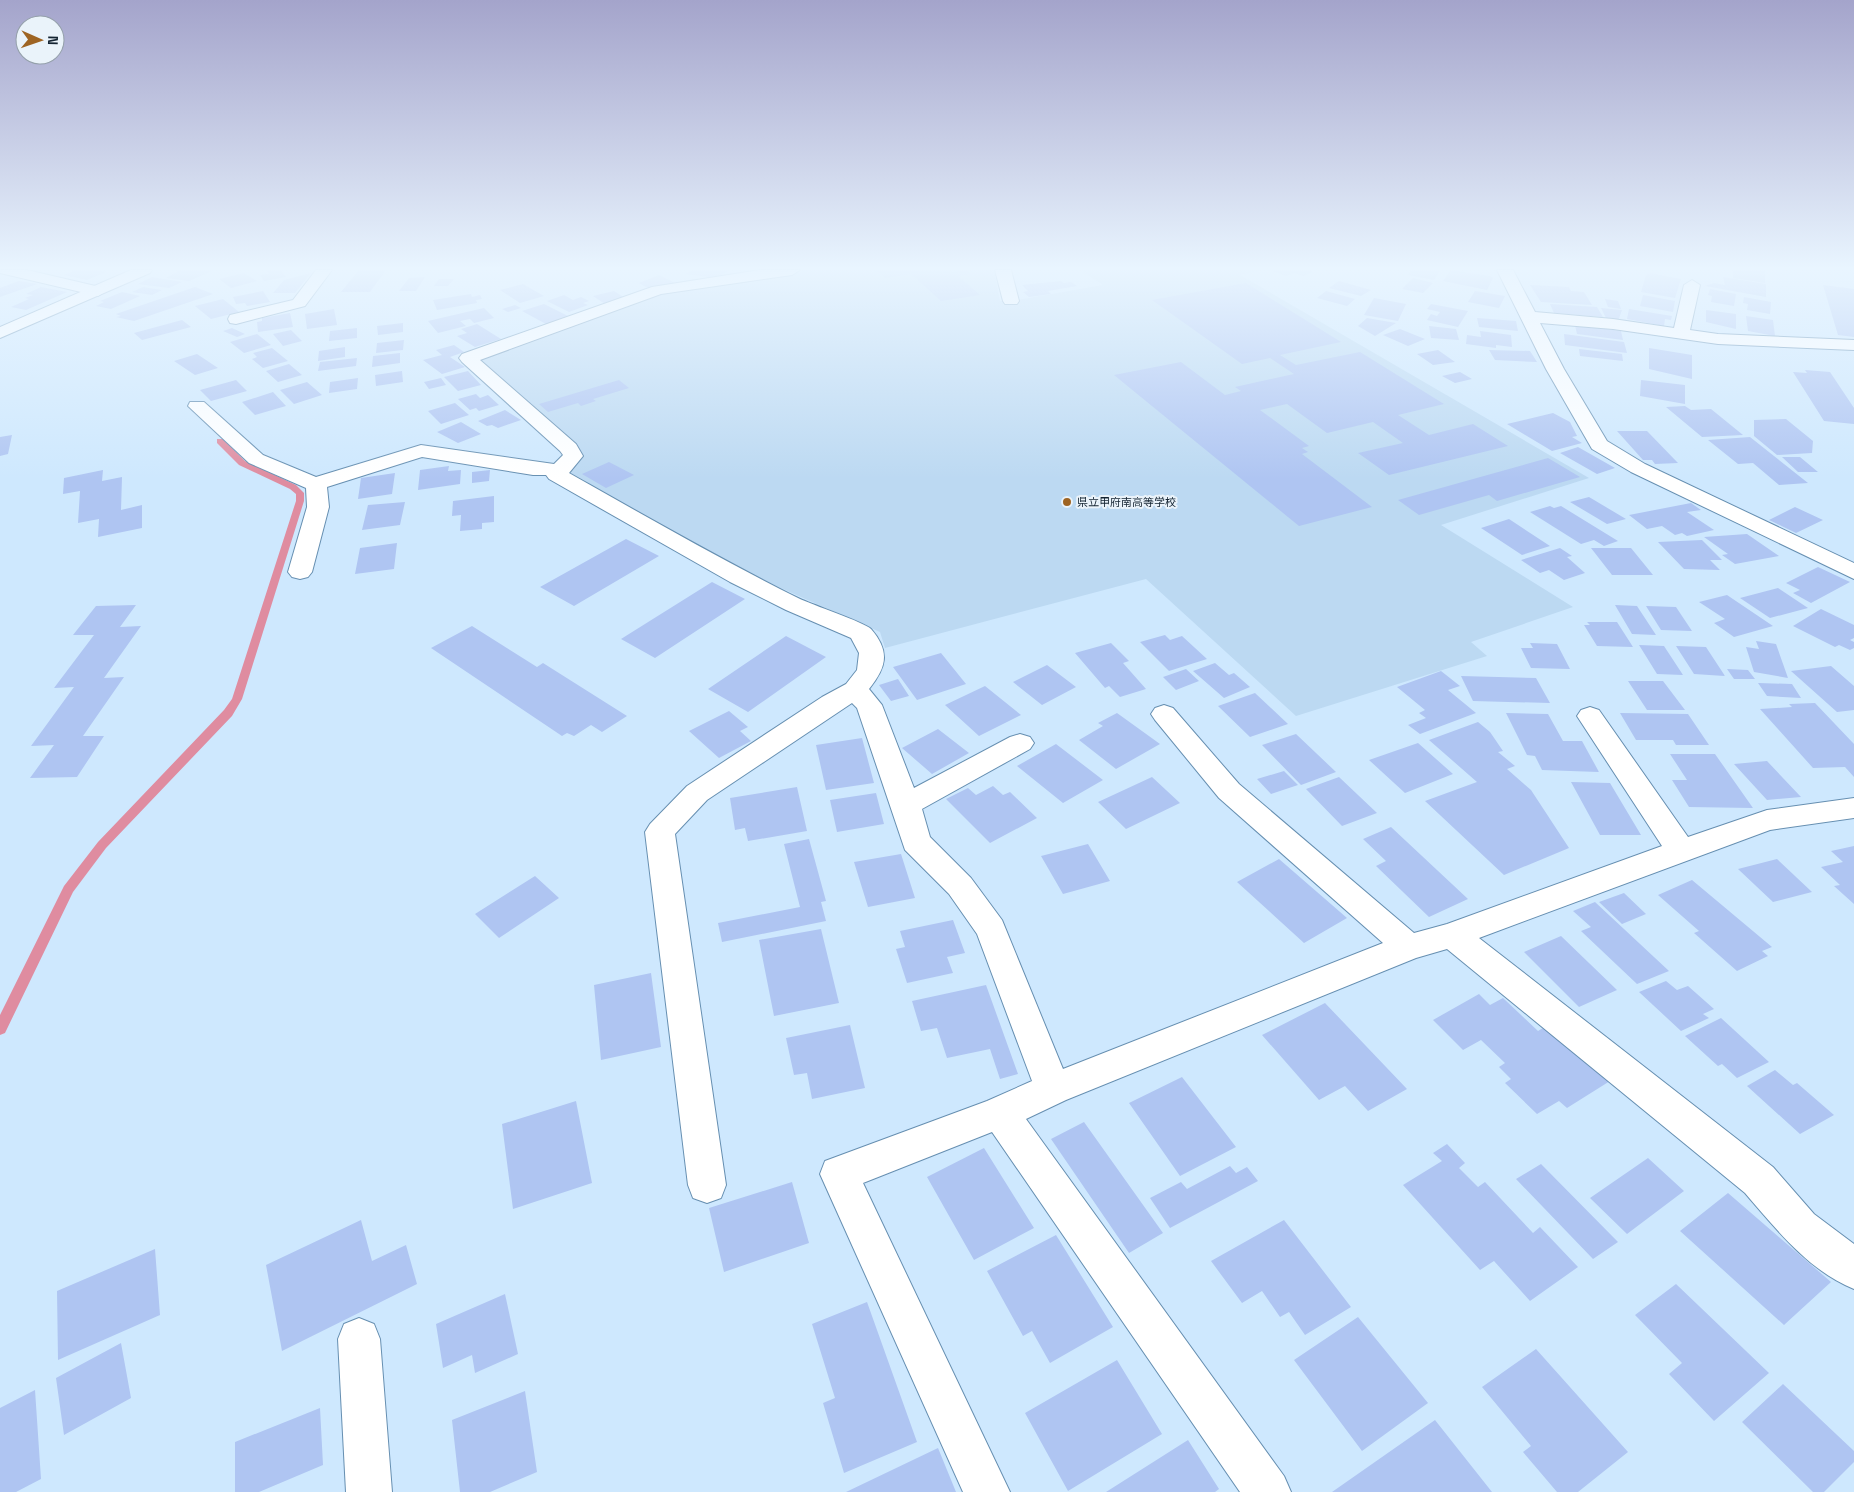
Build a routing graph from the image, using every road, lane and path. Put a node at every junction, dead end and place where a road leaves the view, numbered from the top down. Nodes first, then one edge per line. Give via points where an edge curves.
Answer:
1 (519, 340) edge
2 (1541, 340) edge
3 (1732, 340) edge
4 (1854, 345) edge
5 (197, 406) dead end
6 (549, 469) dead end
7 (316, 484) junction
8 (300, 572) dead end
9 (1854, 572) edge
10 (854, 690) junction
11 (1164, 714) dead end
12 (1590, 716) dead end
13 (1020, 743) dead end
14 (906, 805) junction
15 (1854, 808) edge
16 (1681, 851) junction
17 (1452, 935) junction
18 (1409, 948) junction
19 (1053, 1089) junction
20 (1000, 1113) junction
21 (707, 1185) dead end
22 (1854, 1269) edge
23 (359, 1339) dead end
24 (369, 1492) edge
25 (987, 1492) edge
26 (1268, 1492) edge

1 - 10 street via 468,358 569,448 573,456 556,475 738,578 860,633 872,653 870,671
2 - 9 street via 1599,445 1638,468
3 - 4 street
5 - 7 street via 256,459
6 - 7 street via 421,451
7 - 8 street via 318,507
10 - 14 street via 869,705
10 - 21 street via 697,793 660,832
11 - 18 street via 1229,791
12 - 16 street
13 - 14 street
14 - 19 street via 916,842 960,886 992,929
15 - 16 street via 1767,820
16 - 17 street
17 - 18 street
17 - 22 street via 1759,1180 1800,1227
18 - 19 street
19 - 20 street
20 - 25 street via 839,1174
20 - 26 street
23 - 24 street

